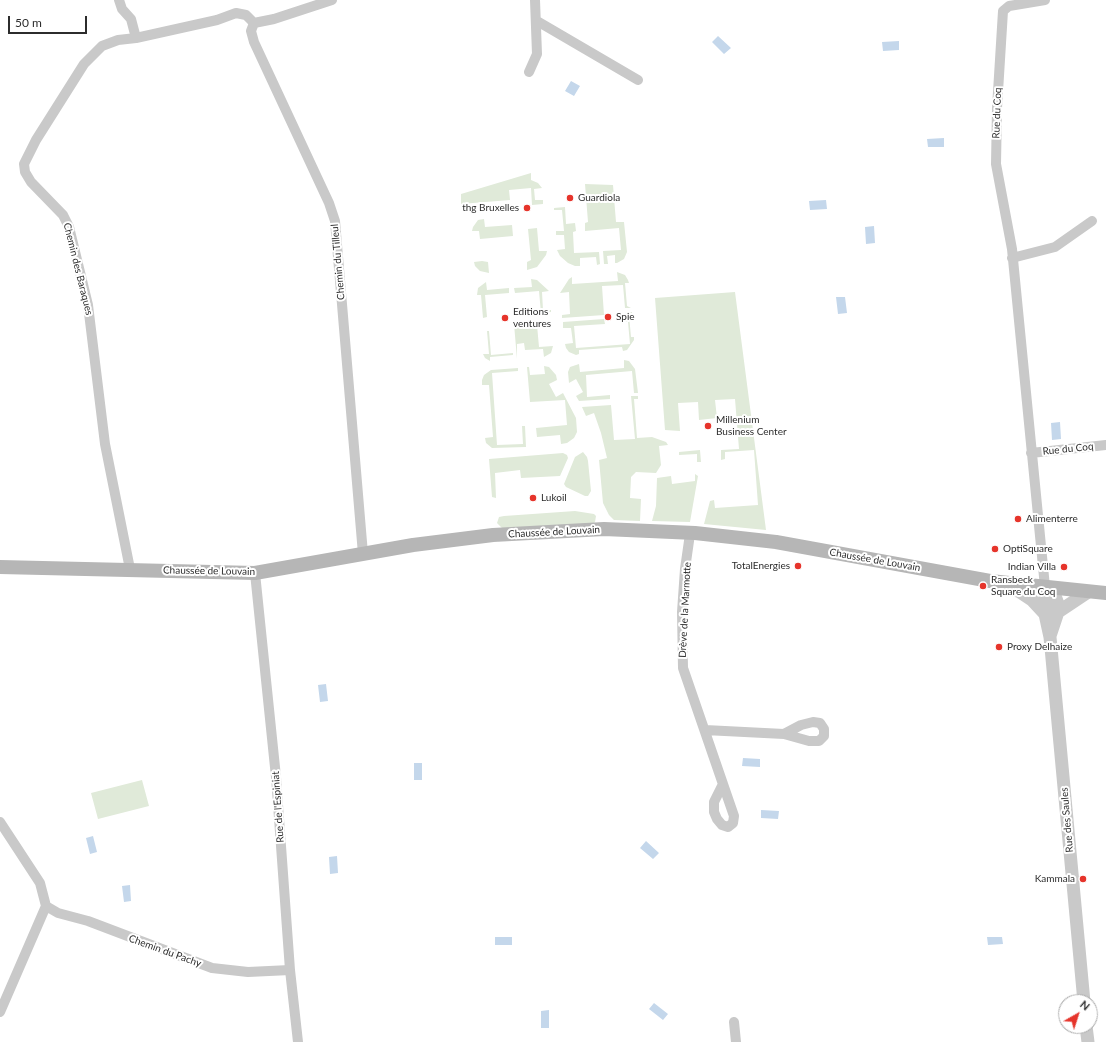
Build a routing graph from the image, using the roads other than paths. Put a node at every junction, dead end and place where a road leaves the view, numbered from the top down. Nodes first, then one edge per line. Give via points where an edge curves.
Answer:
1 (119, 0) edge
2 (332, 0) edge
3 (536, 0) edge
4 (1045, 0) edge
5 (536, 21) junction
6 (254, 23) junction
7 (136, 38) junction
8 (529, 72) dead end
9 (638, 80) dead end
10 (1092, 221) dead end
11 (1012, 258) junction
12 (1106, 445) edge
13 (1031, 453) junction
14 (690, 534) junction
15 (363, 554) junction
16 (0, 567) edge
17 (130, 569) junction
18 (255, 573) junction
19 (990, 581) junction
20 (1045, 587) junction
21 (1088, 592) junction
22 (1106, 593) edge
23 (1052, 613) junction
24 (704, 730) junction
25 (784, 734) dead end
26 (722, 786) dead end
27 (0, 822) edge
28 (46, 906) junction
29 (290, 970) junction
30 (1083, 994) edge
31 (0, 1012) edge
32 (734, 1022) dead end
33 (298, 1042) edge
34 (736, 1042) edge

1 - 7 street via 122,9 131,19
2 - 6 street via 274,20
3 - 5 street
4 - 11 street, Rue du Coq via 1007,7 1001,17 996,164
5 - 8 street via 537,54
5 - 9 street
6 - 7 street, Chemin des Baraques via 246,14 236,13
6 - 15 street, Chemin du Tilleul via 251,31 254,42 335,221
7 - 17 street, Chemin des Baraques via 107,44 90,56 36,140 25,160 24,168 31,182 62,215 69,227 88,305 105,444
10 - 11 street via 1055,247
11 - 13 street, Rue du Coq
12 - 13 street, Rue du Coq
13 - 20 street, Rue du Coq
14 - 15 main road, Chaussée de Louvain via 604,529 493,535
14 - 19 main road, Chaussée de Louvain via 776,542
14 - 24 street, Drève de la Marmotte via 685,569 681,650 684,674
15 - 18 main road, Chaussée de Louvain
16 - 17 main road, Chaussée de Louvain
17 - 18 main road, Chaussée de Louvain
18 - 29 street, Rue de l'Espiniat via 276,777
19 - 20 main road, Chaussée de Louvain
19 - 23 street via 1020,592
20 - 21 main road, Chaussée de Louvain
20 - 23 street, Rue des Saules via 1054,593 1057,599
21 - 22 main road, Chaussée de Louvain
21 - 23 street
23 - 30 street, Rue des Saules via 1050,637
24 - 25 street
24 - 26 street, Drève de la Marmotte
27 - 28 street via 40,883
28 - 29 street, Chemin du Pachy via 58,913 88,921 212,968 248,972
28 - 31 street
29 - 33 street, Rue de l'Espiniat
32 - 34 street

